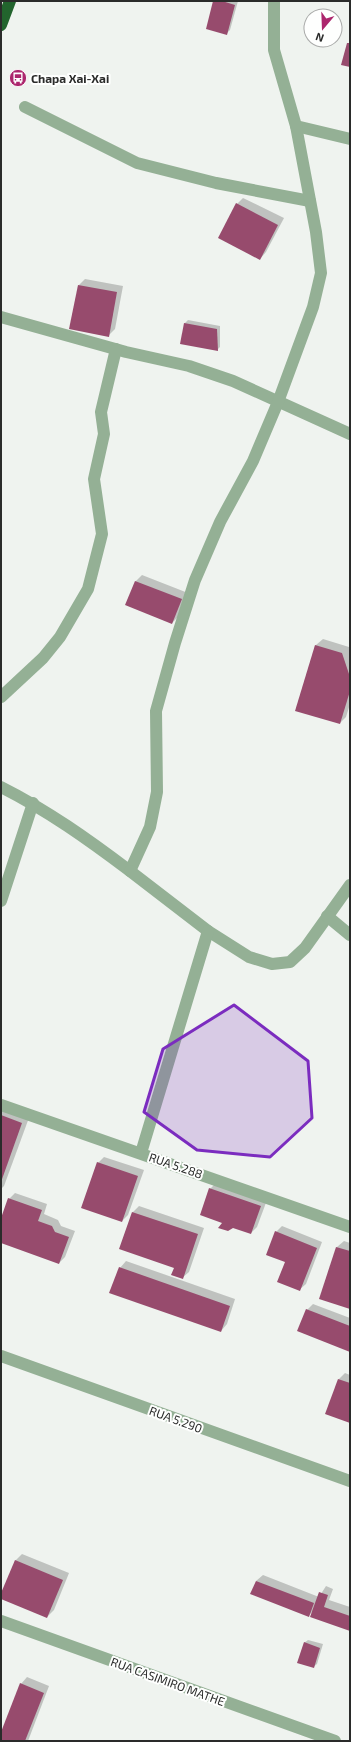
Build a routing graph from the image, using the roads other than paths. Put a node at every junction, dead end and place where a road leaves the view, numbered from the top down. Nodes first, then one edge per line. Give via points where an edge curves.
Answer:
1 (10, 1) edge
2 (274, 1) edge
3 (1, 25) edge
4 (25, 107) dead end
5 (296, 126) junction
6 (350, 139) edge
7 (310, 201) junction
8 (1, 317) edge
9 (116, 349) junction
10 (278, 402) junction
11 (350, 434) edge
12 (1, 697) edge
13 (1, 787) edge
14 (33, 803) junction
15 (130, 871) junction
16 (350, 885) edge
17 (1, 901) edge
18 (327, 916) junction
19 (208, 931) junction
20 (350, 935) edge
21 (1, 1105) edge
22 (141, 1153) junction
23 (350, 1227) edge
24 (1, 1356) edge
25 (350, 1481) edge
26 (1, 1620) edge
27 (334, 1741) edge

1 - 3 highway
2 - 5 street via 274,50
4 - 7 street via 137,163
5 - 6 street
5 - 7 street
7 - 10 street via 321,273 313,307
8 - 9 street
9 - 10 street via 189,366 232,381
9 - 12 street via 101,412 104,434 94,479 102,534 88,589 60,637 43,658
10 - 11 street
10 - 15 street via 253,461 220,522 195,580 177,636 156,711 157,792 150,827
13 - 14 street
14 - 15 street
14 - 17 street
15 - 19 street
16 - 18 street
18 - 19 street via 305,948 290,962 272,964 249,957
18 - 20 street
19 - 22 street
21 - 22 street, RUA 5.288
22 - 23 street, RUA 5.288
24 - 25 street, RUA 5.290
26 - 27 street, RUA CASIMIRO MATHE

